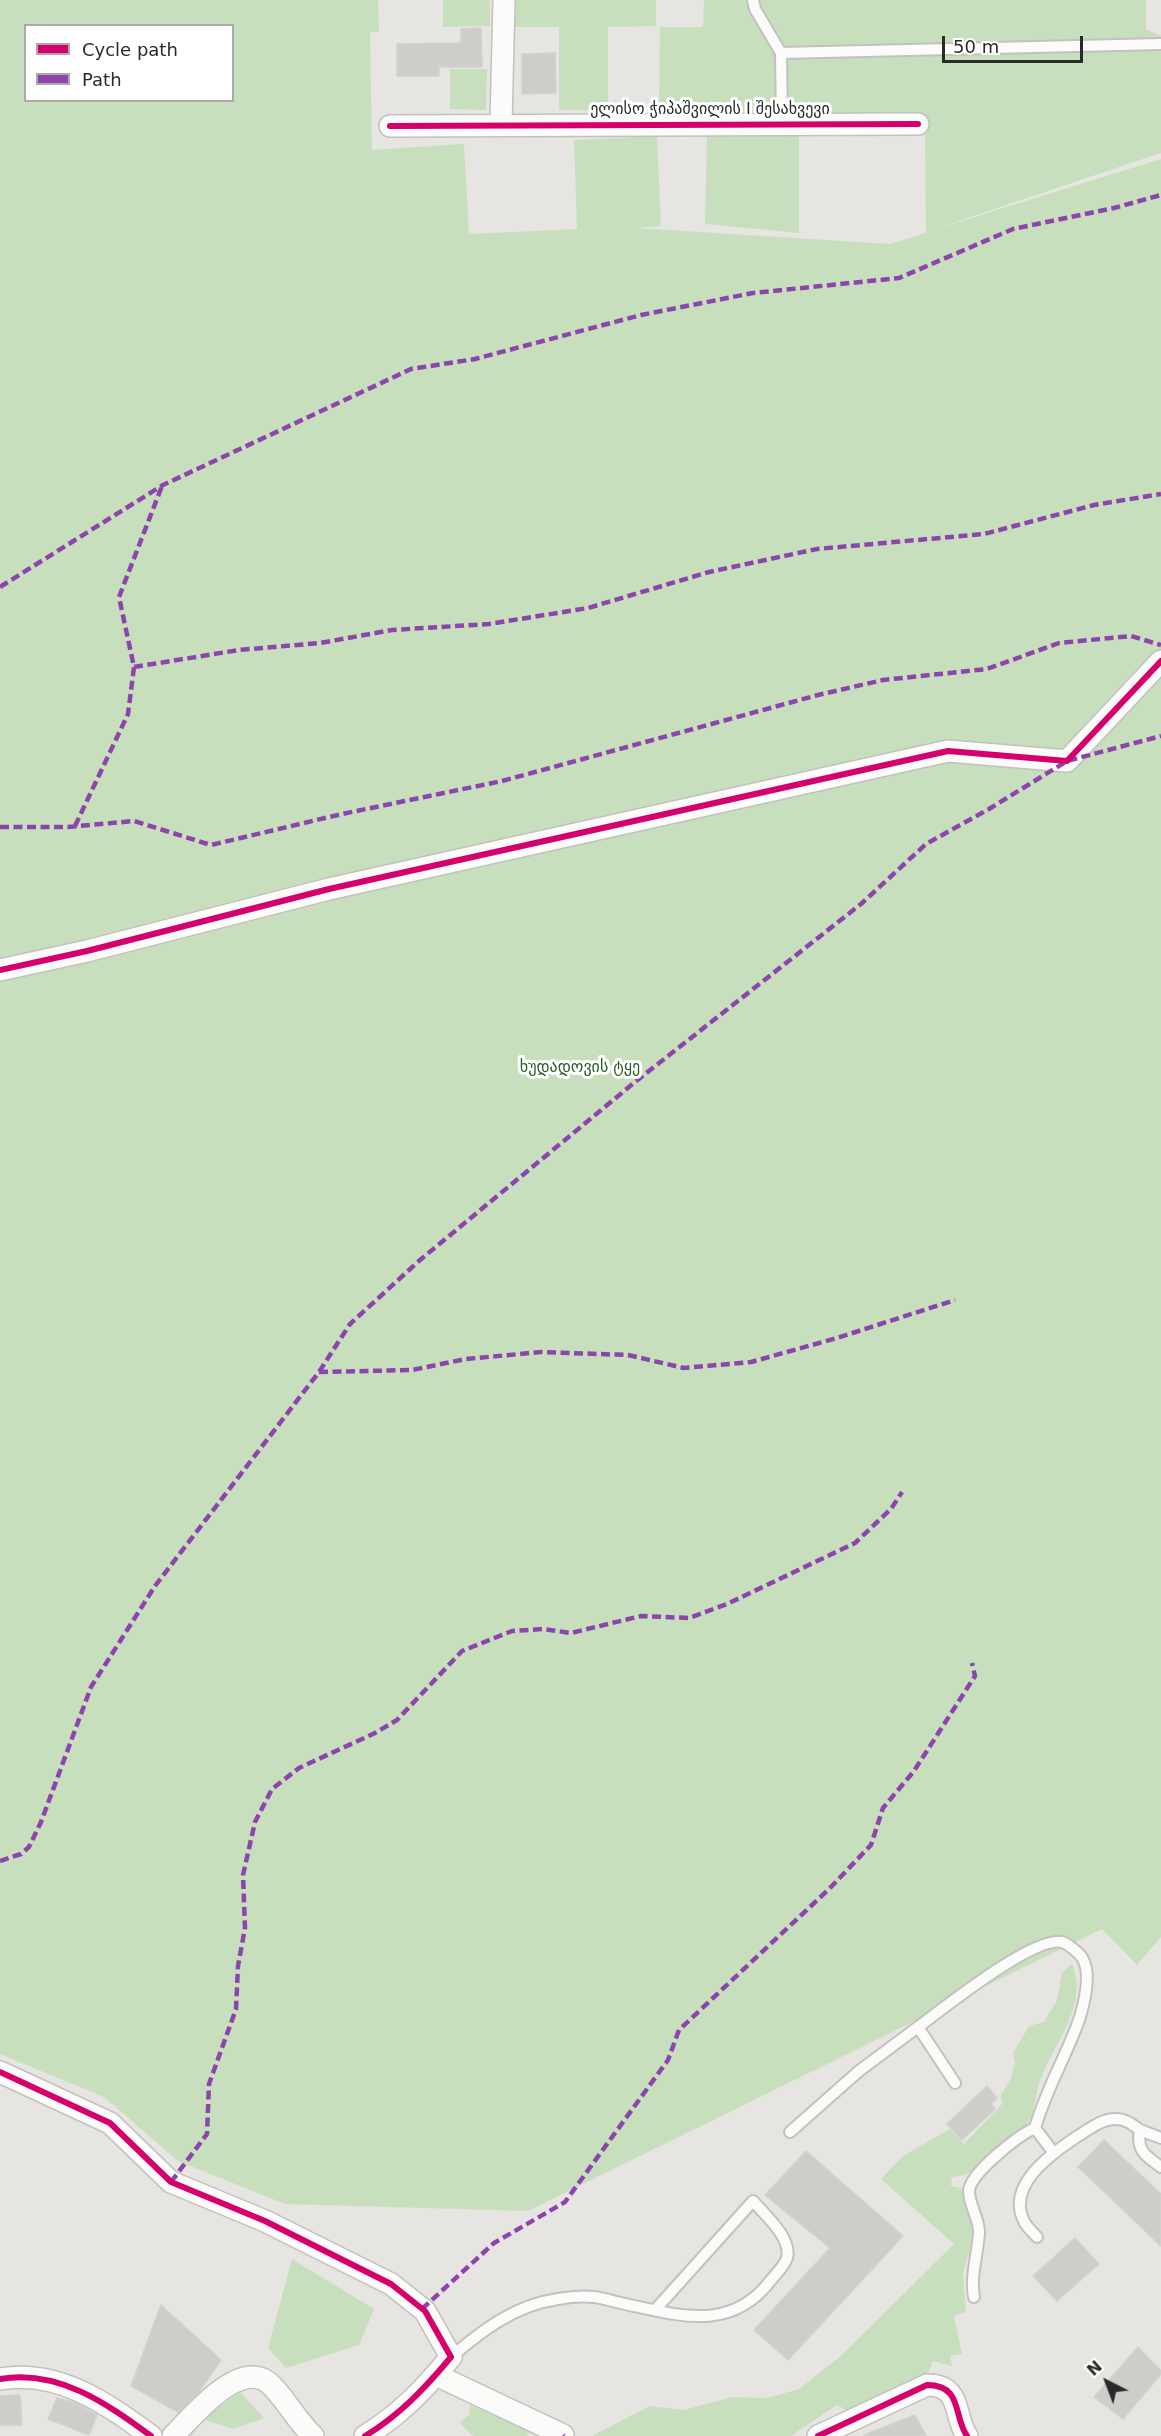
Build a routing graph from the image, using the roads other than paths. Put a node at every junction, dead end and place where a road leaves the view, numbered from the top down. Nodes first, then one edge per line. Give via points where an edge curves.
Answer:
1 (504, 0) edge
2 (753, 0) edge
3 (1161, 44) edge
4 (781, 52) junction
5 (782, 123) junction
6 (501, 124) junction
7 (918, 124) dead end
8 (390, 126) dead end
9 (1161, 661) edge
10 (0, 970) edge
11 (918, 2027) junction
12 (0, 2072) edge
13 (956, 2083) dead end
14 (1035, 2128) junction
15 (1140, 2130) junction
16 (790, 2132) dead end
17 (1161, 2138) edge
18 (1053, 2152) junction
19 (1161, 2167) edge
20 (1037, 2237) dead end
21 (974, 2297) dead end
22 (656, 2310) junction
23 (451, 2357) junction
24 (436, 2375) junction
25 (0, 2379) edge
26 (563, 2435) edge
27 (151, 2436) edge
28 (173, 2436) edge
29 (313, 2436) edge
30 (365, 2436) edge
31 (818, 2436) edge
32 (967, 2436) edge

1 - 6 street
2 - 4 lane via 754,9
3 - 4 lane
4 - 5 lane
5 - 6 street, ელისო ჭიპაშვილის I შესახვევი
5 - 7 street, ელისო ჭიპაშვილის I შესახვევი
6 - 8 street, ელისო ჭიპაშვილის I შესახვევი
9 - 10 street via 1067,761 948,751 329,889
11 - 13 lane
11 - 14 lane via 1024,1952 1050,1942 1064,1942 1080,1955 1087,1989 1080,2018
11 - 16 lane
12 - 23 street via 110,2123 171,2182 265,2221 391,2284 425,2311
14 - 18 lane
14 - 21 lane via 1008,2146 971,2184 969,2193 979,2233
15 - 17 lane
15 - 18 lane via 1128,2121 1113,2119 1096,2124
15 - 19 lane via 1138,2142 1145,2156
18 - 20 lane via 1024,2187 1020,2203 1024,2222
22 - 22 lane via 716,2243 753,2201 788,2248 787,2260 766,2287 736,2310 708,2318
22 - 23 lane via 594,2297 557,2299 516,2310
23 - 24 street
24 - 26 street
24 - 30 street via 387,2423
25 - 27 street via 18,2376 50,2380 92,2395
28 - 29 street via 230,2384 254,2376 272,2385
31 - 32 street via 927,2385 939,2385 948,2391

